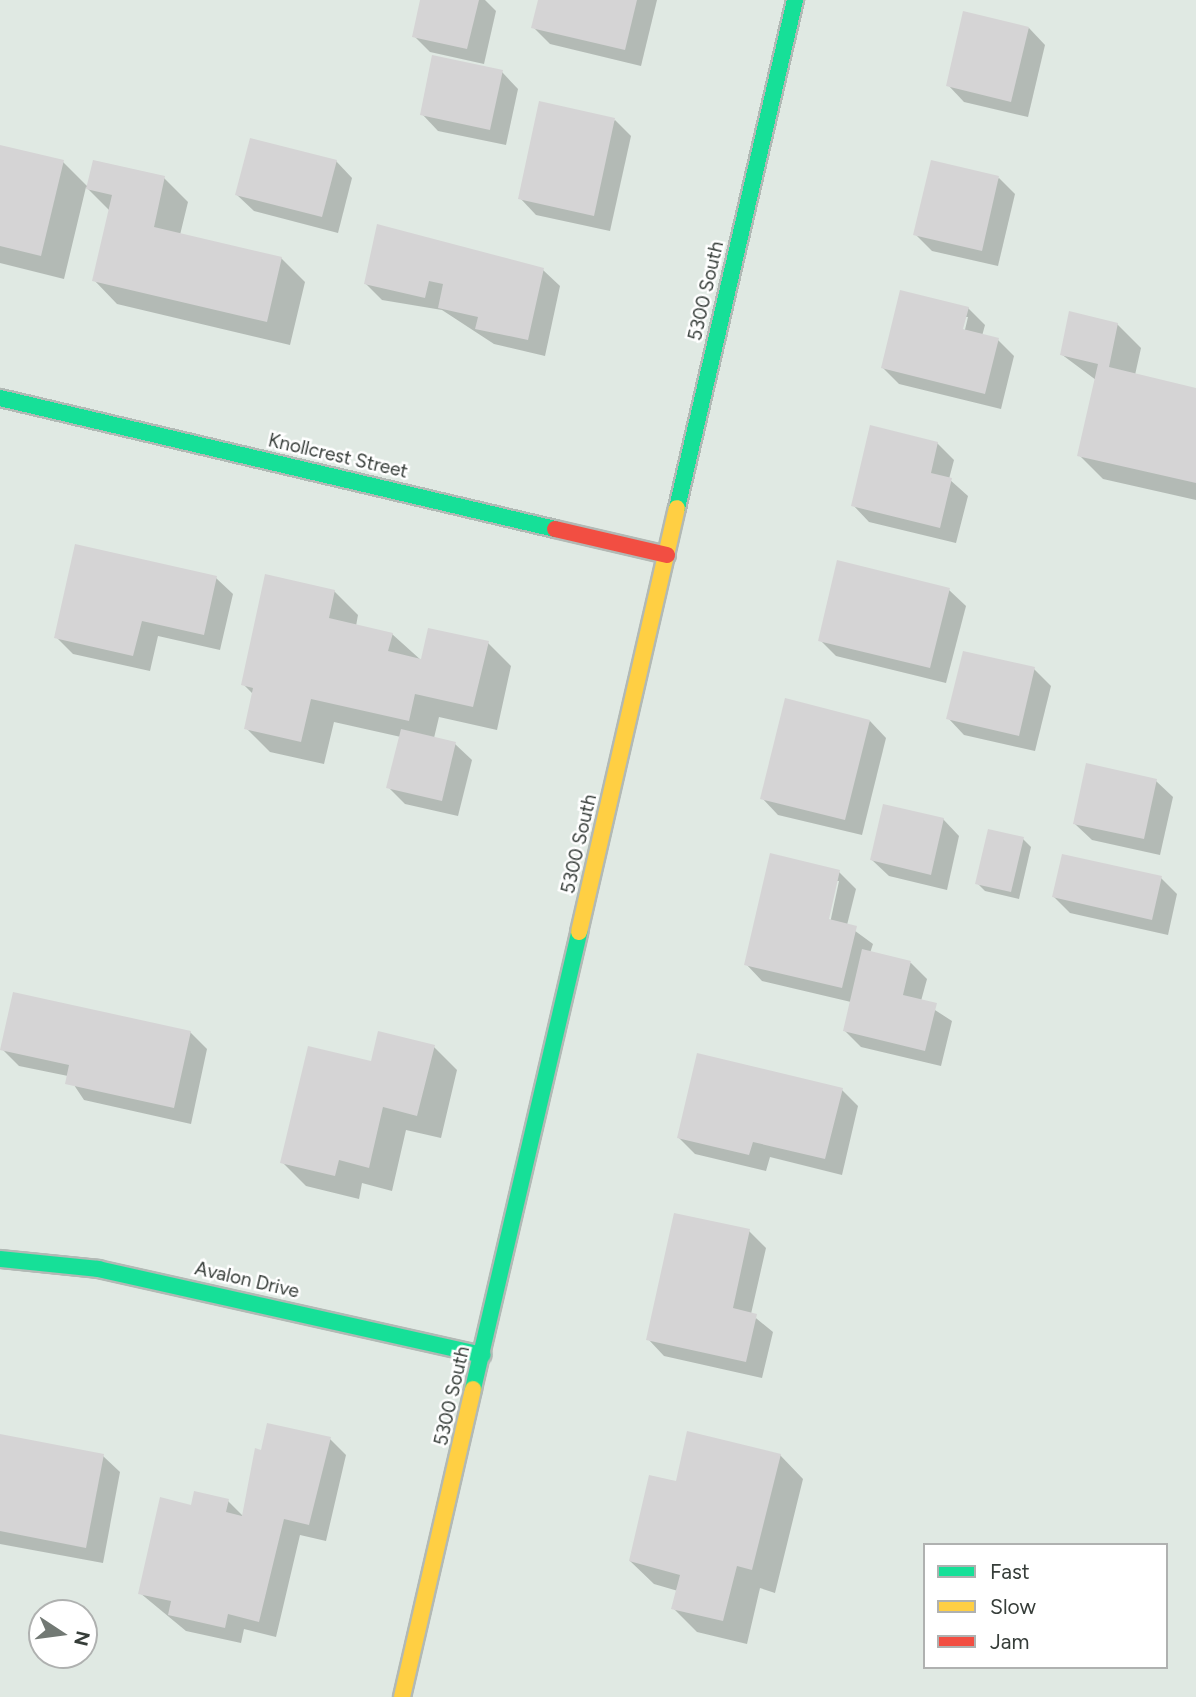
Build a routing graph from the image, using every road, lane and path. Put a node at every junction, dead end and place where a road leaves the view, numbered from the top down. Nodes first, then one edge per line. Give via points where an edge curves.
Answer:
1 (795, 0) edge
2 (0, 398) edge
3 (667, 555) junction
4 (0, 1259) edge
5 (483, 1355) junction
6 (402, 1697) edge

1 - 3 main road, 5300 South
2 - 3 main road, Knollcrest Street
3 - 5 main road, 5300 South
4 - 5 main road, Avalon Drive via 98,1269
5 - 6 main road, 5300 South

